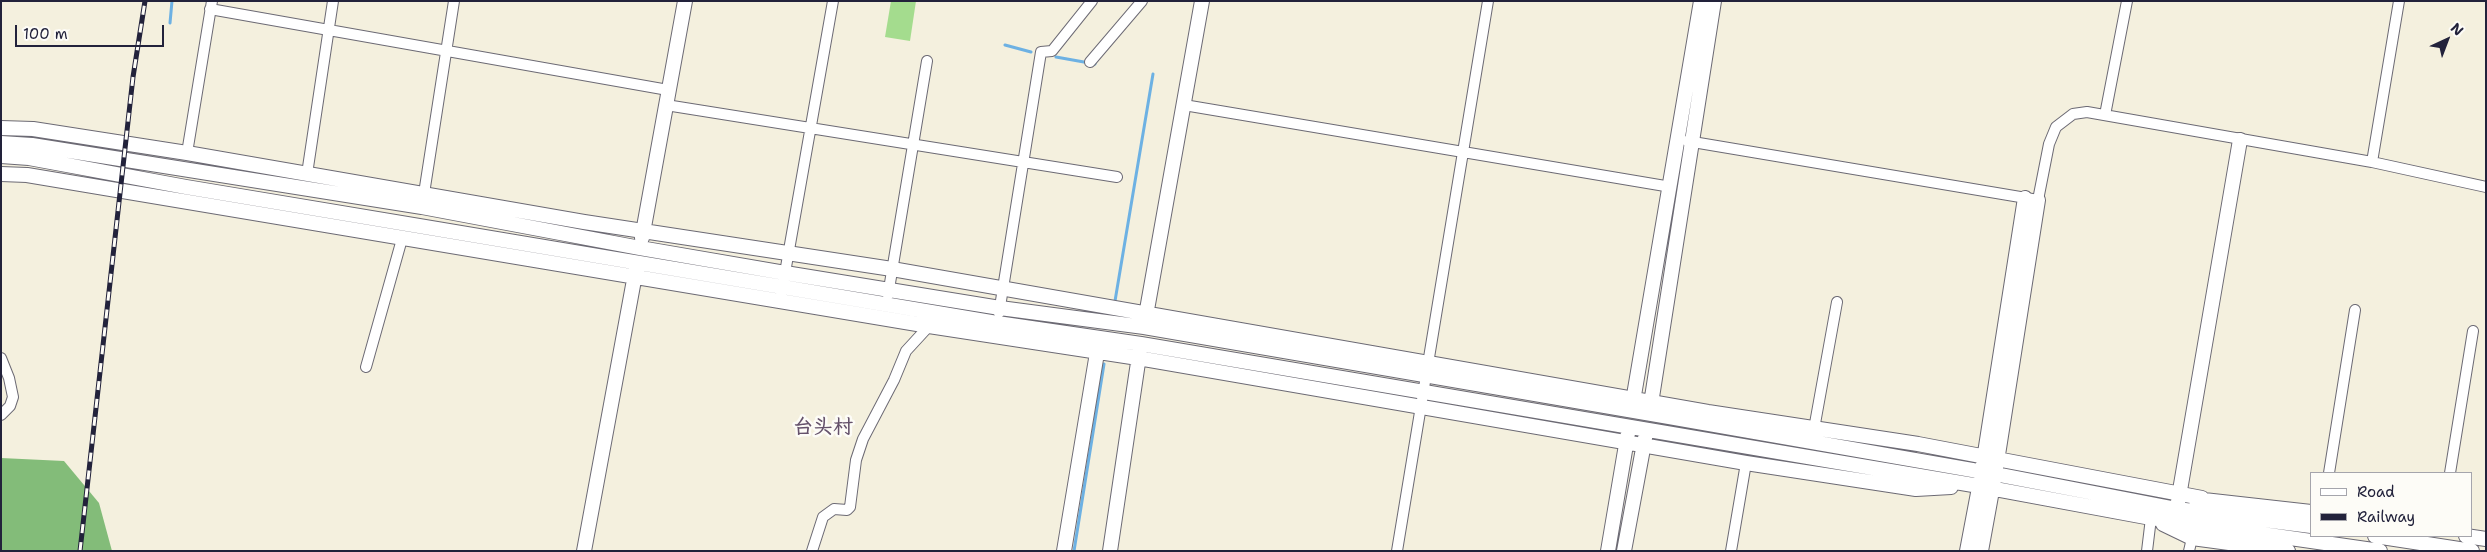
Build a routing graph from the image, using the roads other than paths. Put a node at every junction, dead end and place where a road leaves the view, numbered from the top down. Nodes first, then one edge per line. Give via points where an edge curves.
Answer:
1 (333, 1) edge
2 (454, 1) edge
3 (685, 1) edge
4 (833, 1) edge
5 (1092, 1) edge
6 (1142, 1) edge
7 (1202, 1) edge
8 (1488, 1) edge
9 (1701, 1) edge
10 (1714, 1) edge
11 (2127, 1) edge
12 (2399, 1) edge
13 (211, 5) edge
14 (328, 30) junction
15 (446, 51) junction
16 (927, 61) dead end
17 (1090, 62) dead end
18 (668, 90) junction
19 (666, 105) junction
20 (1184, 105) junction
21 (2105, 116) junction
22 (1, 128) edge
23 (811, 128) junction
24 (2240, 140) junction
25 (1684, 141) junction
26 (1, 143) edge
27 (913, 144) junction
28 (1463, 152) junction
29 (187, 153) junction
30 (1, 156) edge
31 (1024, 162) junction
32 (2372, 162) junction
33 (1, 174) edge
34 (307, 174) junction
35 (1117, 177) dead end
36 (1671, 187) junction
37 (2486, 187) edge
38 (2031, 199) junction
39 (423, 200) junction
40 (643, 230) junction
41 (402, 239) junction
42 (638, 255) junction
43 (788, 255) junction
44 (892, 269) junction
45 (634, 277) junction
46 (784, 279) junction
47 (1003, 288) junction
48 (889, 289) junction
49 (780, 301) junction
50 (1837, 302) dead end
51 (886, 303) junction
52 (1000, 308) junction
53 (2354, 310) dead end
54 (884, 319) junction
55 (1145, 320) junction
56 (997, 323) junction
57 (929, 326) junction
58 (2473, 331) dead end
59 (995, 337) junction
60 (1141, 344) junction
61 (1097, 352) junction
62 (1, 358) edge
63 (1138, 358) junction
64 (366, 367) dead end
65 (1427, 370) junction
66 (1422, 400) junction
67 (1633, 404) junction
68 (1650, 407) junction
69 (1, 415) edge
70 (1629, 427) junction
71 (1814, 429) junction
72 (1646, 430) junction
73 (1626, 443) junction
74 (1644, 446) junction
75 (1990, 458) junction
76 (1746, 463) junction
77 (2329, 472) edge
78 (2450, 472) edge
79 (1987, 480) junction
80 (2178, 501) junction
81 (2152, 511) junction
82 (2310, 512) edge
83 (2310, 526) edge
84 (2383, 537) edge
85 (2472, 537) edge
86 (2486, 539) edge
87 (2318, 542) edge
88 (2190, 544) edge
89 (2439, 544) edge
90 (584, 551) edge
91 (812, 551) edge
92 (1064, 551) edge
93 (1110, 551) edge
94 (1397, 551) edge
95 (1608, 551) edge
96 (1624, 551) edge
97 (1731, 551) edge
98 (1967, 551) edge
99 (1981, 551) edge
100 (2147, 551) edge
101 (2288, 551) edge
102 (2380, 551) edge
103 (2472, 551) edge

1 - 14 street
2 - 15 street
3 - 18 street
4 - 23 street
5 - 31 street via 1052,51 1042,52
6 - 17 street
7 - 20 street
8 - 28 street
9 - 25 street
10 - 25 street
11 - 21 street
12 - 32 street
13 - 14 street
13 - 29 street
14 - 15 street
14 - 34 street
15 - 18 street
15 - 39 street
16 - 27 street
18 - 19 street
19 - 23 street
19 - 40 street
20 - 28 street
20 - 55 street
21 - 24 street
21 - 38 street via 2087,112 2073,114 2056,128
22 - 29 street via 33,129
23 - 27 street
23 - 43 street
24 - 32 street
24 - 80 street
25 - 36 street
25 - 38 street
25 - 68 street
26 - 39 street
27 - 31 street
27 - 44 street
28 - 36 street
28 - 65 street
29 - 34 street
30 - 42 street via 29,158 215,192
31 - 35 street
31 - 47 street
32 - 37 street
33 - 41 street via 27,175
34 - 39 street
36 - 67 street
38 - 75 street
39 - 40 street
39 - 42 street
40 - 42 street
40 - 43 street
41 - 45 street
41 - 64 street
42 - 45 street
42 - 46 street
43 - 44 street
43 - 46 street
44 - 47 street
44 - 48 street
45 - 49 street
45 - 90 street
46 - 48 street
46 - 49 street
46 - 51 street
47 - 52 street
47 - 55 street
48 - 51 street
48 - 52 street
49 - 54 street
50 - 71 street
51 - 54 street
51 - 56 street
52 - 55 street
52 - 56 street
53 - 77 street
54 - 57 street
55 - 60 street
55 - 65 street
56 - 59 street
56 - 60 street
57 - 59 street
57 - 91 street via 906,351 863,439 856,460 850,507 847,510 834,509 823,517
58 - 78 street
59 - 61 street
60 - 63 street
60 - 66 street
61 - 63 street
61 - 92 street
62 - 69 street via 13,397
63 - 66 street
63 - 93 street
65 - 66 street
65 - 67 street
66 - 70 street
66 - 73 street
66 - 94 street
67 - 68 street
67 - 70 street
68 - 71 street
68 - 72 street
68 - 79 street
70 - 72 street
70 - 73 street
71 - 75 street
72 - 74 street
72 - 79 street
73 - 74 street
73 - 95 street
74 - 76 street
74 - 96 street
75 - 79 street
75 - 80 street
76 - 79 street via 1916,489
76 - 97 street
79 - 81 street
79 - 98 street
79 - 99 street
80 - 81 street
80 - 82 street via 2202,498
80 - 83 street
81 - 87 street
81 - 88 street
81 - 100 street
84 - 89 street
85 - 86 street
87 - 102 street
88 - 101 street
89 - 103 street

